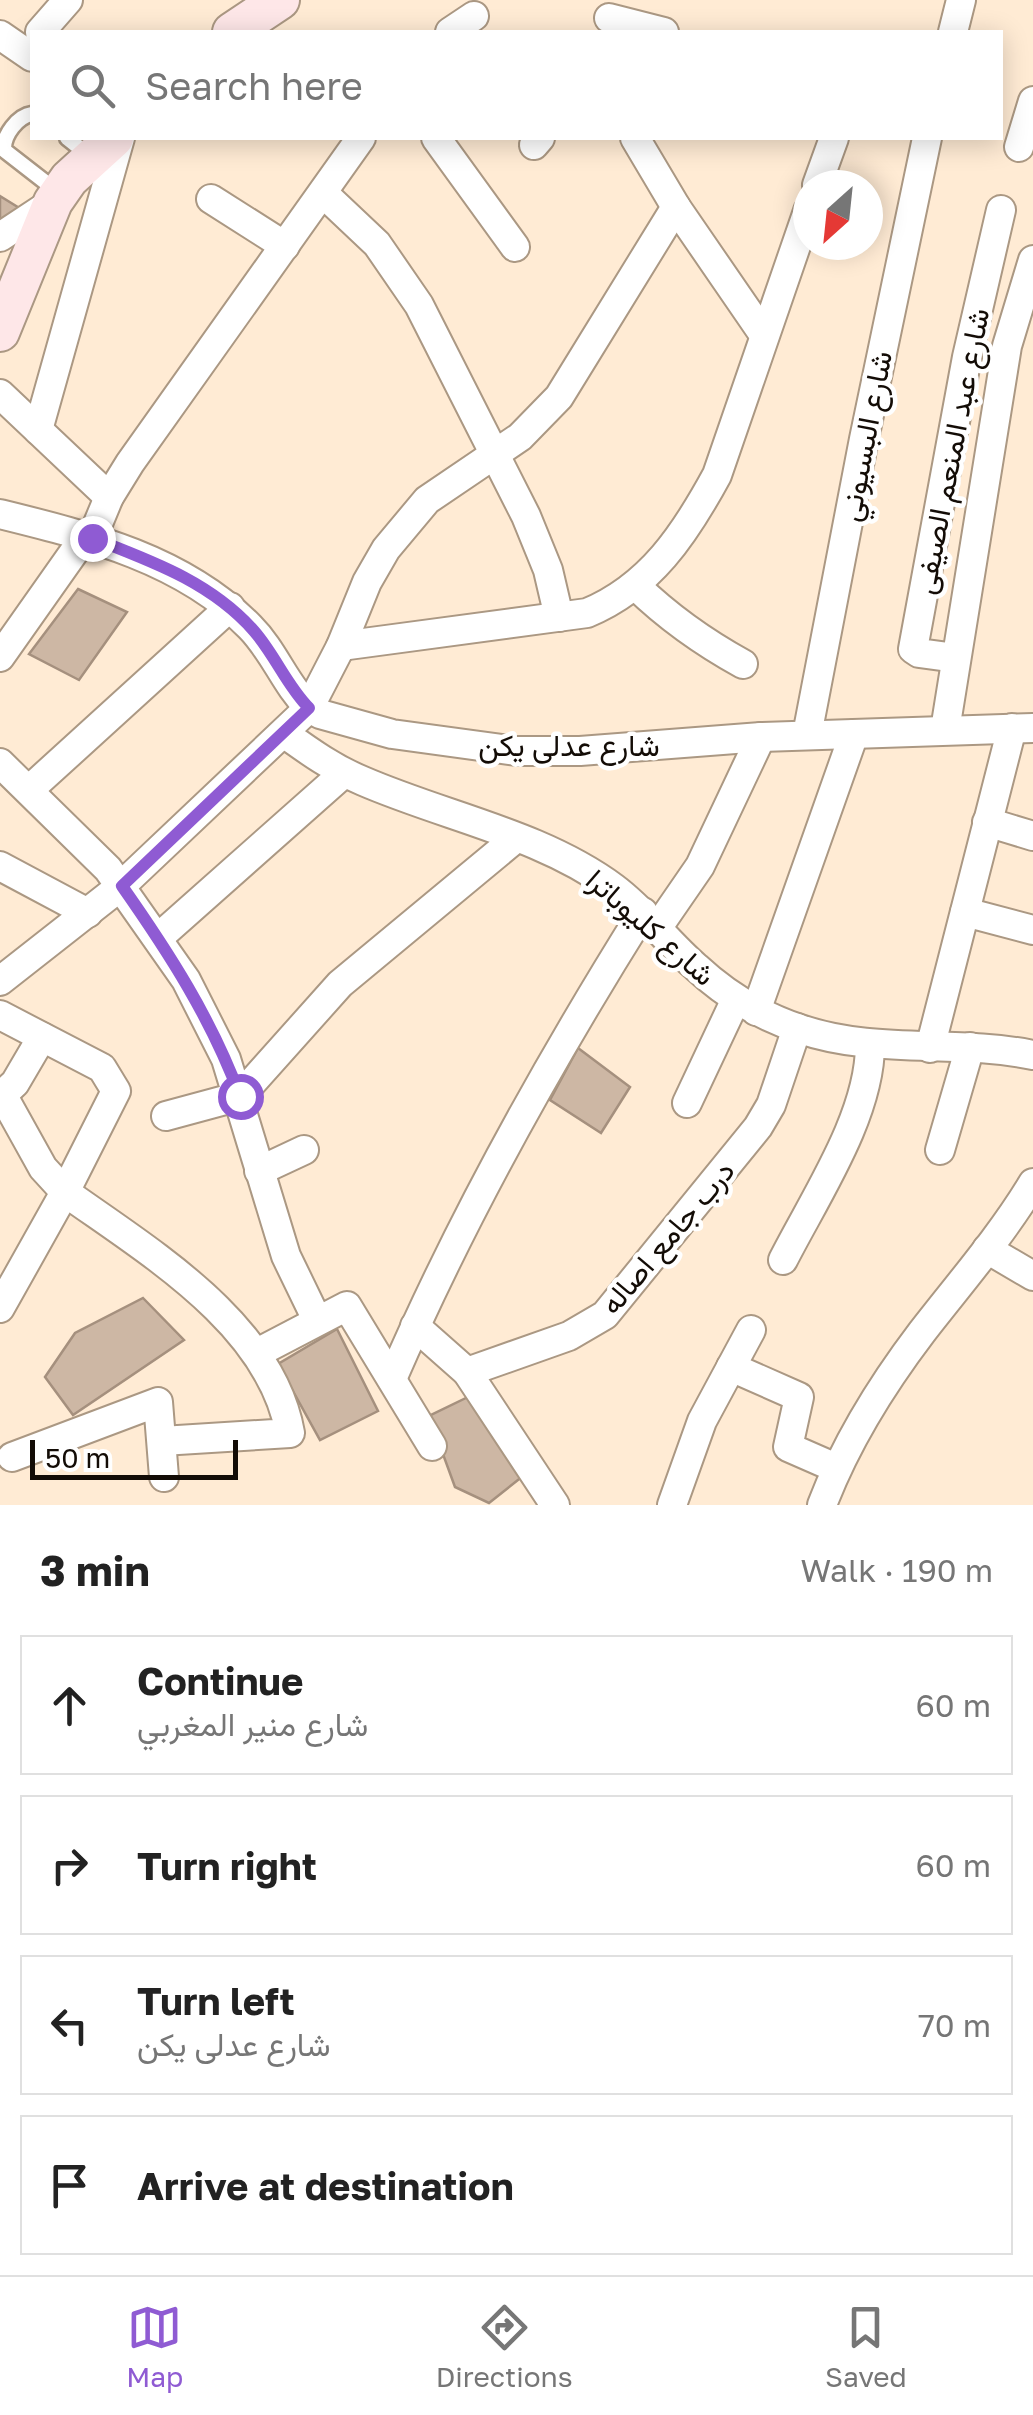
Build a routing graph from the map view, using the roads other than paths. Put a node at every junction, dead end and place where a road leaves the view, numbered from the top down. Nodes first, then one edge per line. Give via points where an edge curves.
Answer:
1 (68, 0) edge
2 (280, 0) edge
3 (961, 0) edge
4 (474, 16) dead end
5 (609, 17) edge
6 (45, 30) edge
7 (235, 30) edge
8 (453, 30) edge
9 (657, 30) edge
10 (954, 30) edge
11 (0, 35) edge
12 (30, 44) edge
13 (1033, 101) edge
14 (30, 114) edge
15 (359, 140) edge
16 (437, 140) edge
17 (636, 140) edge
18 (833, 140) edge
19 (927, 140) edge
20 (98, 143) edge
21 (1019, 147) dead end
22 (822, 170) edge
23 (323, 193) junction
24 (56, 197) junction
25 (211, 199) dead end
26 (676, 206) junction
27 (1001, 210) dead end
28 (0, 237) edge
29 (285, 246) junction
30 (515, 247) dead end
31 (793, 253) edge
32 (1033, 260) edge
33 (0, 332) edge
34 (764, 335) junction
35 (0, 394) edge
36 (38, 430) junction
37 (496, 454) junction
38 (109, 497) junction
39 (0, 514) edge
40 (89, 536) junction
41 (636, 586) junction
42 (230, 607) junction
43 (559, 617) junction
44 (340, 646) junction
45 (0, 657) edge
46 (956, 658) junction
47 (743, 664) dead end
48 (309, 708) junction
49 (1028, 727) edge
50 (944, 730) junction
51 (285, 734) junction
52 (854, 734) junction
53 (807, 736) junction
54 (762, 737) junction
55 (0, 762) edge
56 (344, 772) junction
57 (30, 789) junction
58 (988, 822) junction
59 (1033, 836) edge
60 (516, 838) junction
61 (0, 866) edge
62 (122, 886) junction
63 (964, 912) junction
64 (88, 913) junction
65 (651, 919) junction
66 (1033, 930) edge
67 (158, 938) junction
68 (0, 981) edge
69 (746, 1005) junction
70 (0, 1015) edge
71 (797, 1028) junction
72 (42, 1037) junction
73 (870, 1045) junction
74 (970, 1047) junction
75 (930, 1048) junction
76 (1033, 1055) edge
77 (1, 1096) edge
78 (240, 1096) junction
79 (687, 1103) dead end
80 (166, 1116) dead end
81 (304, 1150) dead end
82 (940, 1150) dead end
83 (259, 1171) junction
84 (1033, 1183) edge
85 (64, 1192) junction
86 (987, 1248) junction
87 (783, 1260) dead end
88 (1033, 1276) edge
89 (1, 1304) edge
90 (317, 1320) junction
91 (414, 1326) junction
92 (751, 1330) dead end
93 (258, 1352) junction
94 (731, 1367) junction
95 (467, 1372) junction
96 (392, 1379) junction
97 (162, 1441) junction
98 (432, 1446) dead end
99 (12, 1457) dead end
100 (836, 1468) junction
101 (164, 1477) dead end
102 (555, 1505) edge
103 (672, 1505) edge
104 (822, 1505) edge

1 - 6 street
2 - 7 street
3 - 10 street
4 - 8 street
5 - 9 street
11 - 12 street
13 - 21 street
14 - 24 lane via 6,137 4,150
15 - 23 street
16 - 30 street
17 - 26 street
18 - 22 street
19 - 53 street, شارع البسيوني
20 - 24 street
20 - 36 street
23 - 29 street
23 - 37 street via 400,274
24 - 28 street
24 - 33 street
25 - 29 street
26 - 34 street
26 - 37 street via 560,397
27 - 46 street, شارع عبد المنعم الصيفى via 913,649
29 - 38 street
31 - 34 street
32 - 46 street via 1006,346
34 - 41 street via 717,476 686,528
35 - 36 street
36 - 38 street
37 - 43 street via 548,570
37 - 44 street via 410,518 366,582
38 - 40 street
39 - 40 street
40 - 42 street via 194,581
40 - 45 street
41 - 43 street via 586,613
41 - 47 street via 668,617
42 - 48 street
42 - 57 street
43 - 44 street
44 - 48 street
46 - 50 street
48 - 51 street
48 - 54 street, شارع عدلى يكن via 392,734 517,751
49 - 50 street, شارع عدلى يكن
49 - 58 street
50 - 52 street, شارع عدلى يكن
51 - 56 street, شارع كليوباترا
51 - 62 street
52 - 53 street, شارع عدلى يكن
52 - 69 street
53 - 54 street, شارع عدلى يكن
54 - 65 street via 700,866
55 - 57 street
56 - 60 street, شارع كليوباترا
56 - 67 street
57 - 62 street
58 - 59 street
58 - 63 street
60 - 65 street, شارع كليوباترا via 584,868
60 - 78 street via 340,984
61 - 64 street
62 - 64 street
62 - 67 street
63 - 66 street
63 - 75 street
64 - 68 street
65 - 69 street, شارع كليوباترا via 694,966
65 - 91 street via 555,1054
67 - 78 street via 212,1028
69 - 71 street, شارع كليوباترا
69 - 79 street
70 - 72 street
71 - 73 street, شارع كليوباترا
71 - 95 street, درب جامع اصاله via 758,1127 605,1315 569,1336
72 - 77 street
72 - 85 street via 102,1068 116,1091
73 - 75 street, شارع كليوباترا
73 - 87 street via 862,1103
74 - 75 street, شارع كليوباترا
74 - 76 street, شارع كليوباترا
74 - 82 street
77 - 85 street
78 - 80 street
78 - 83 street
81 - 83 street
83 - 90 street via 286,1256
84 - 86 street
85 - 89 street
85 - 93 street via 188,1284
86 - 88 street
86 - 100 street via 882,1388
90 - 93 street
90 - 96 street via 348,1306
91 - 95 street
91 - 96 street
92 - 94 street
93 - 97 street via 286,1408 290,1433
94 - 100 street via 800,1397 788,1447
94 - 103 street via 702,1421
95 - 102 street
96 - 98 street
97 - 99 street via 158,1402
97 - 101 street
100 - 104 street

